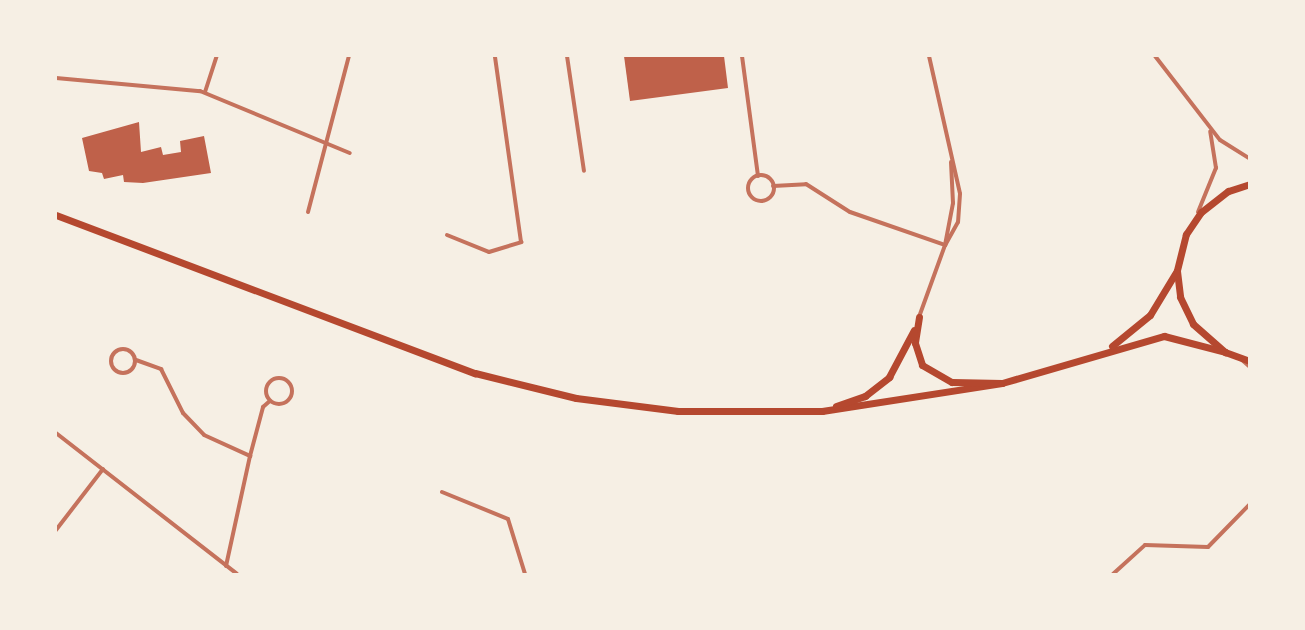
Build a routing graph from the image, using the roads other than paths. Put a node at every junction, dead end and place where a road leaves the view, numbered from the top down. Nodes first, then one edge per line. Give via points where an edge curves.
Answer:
1 (217, 56) edge
2 (349, 56) edge
3 (495, 56) edge
4 (567, 56) edge
5 (742, 56) edge
6 (929, 56) edge
7 (1155, 56) edge
8 (56, 78) edge
9 (205, 92) junction
10 (1209, 128) junction
11 (328, 141) junction
12 (950, 152) junction
13 (350, 153) dead end
14 (1250, 159) edge
15 (584, 171) dead end
16 (758, 176) junction
17 (1250, 184) edge
18 (773, 186) junction
19 (308, 212) dead end
20 (56, 215) edge
21 (1192, 223) junction
22 (447, 235) dead end
23 (945, 245) junction
24 (1177, 271) junction
25 (919, 317) junction
26 (1107, 349) junction
27 (1225, 352) junction
28 (1241, 359) junction
29 (136, 360) junction
30 (1250, 361) edge
31 (1250, 367) edge
32 (1002, 383) junction
33 (270, 401) junction
34 (822, 411) junction
35 (56, 433) edge
36 (250, 456) junction
37 (103, 470) junction
38 (442, 492) dead end
39 (1250, 504) edge
40 (56, 530) edge
41 (226, 566) junction
42 (237, 574) edge
43 (525, 574) edge
44 (1113, 574) edge

1 - 9 street
2 - 11 street
3 - 22 street via 521,242 489,252
4 - 15 street
5 - 16 street
6 - 12 street
7 - 10 street
8 - 9 street
9 - 11 street
10 - 14 street
10 - 21 street via 1216,168
11 - 13 street
11 - 19 street
12 - 23 street via 953,203
12 - 23 street via 960,208
16 - 18 street
16 - 18 street via 747,188 753,199 766,200
17 - 21 highway via 1213,201
18 - 23 street via 806,184 850,212
20 - 34 highway via 486,376 625,406 738,414
21 - 24 highway
23 - 25 street
24 - 26 highway via 1150,315
24 - 27 highway via 1180,297 1193,324
25 - 32 highway via 918,355 933,375 952,382
25 - 34 highway via 889,377 866,396
26 - 27 highway via 1164,336
26 - 32 highway
27 - 28 highway
28 - 30 highway
28 - 31 street
29 - 29 street via 121,350 110,360 120,374
29 - 36 street via 161,369 183,413 204,435
32 - 34 highway
33 - 33 street via 286,402 292,394 289,383 273,380 267,389
33 - 36 street via 263,407
35 - 37 street
36 - 41 street
37 - 40 street
37 - 41 street
38 - 43 street via 508,519
39 - 44 street via 1208,547 1145,545
41 - 42 street

